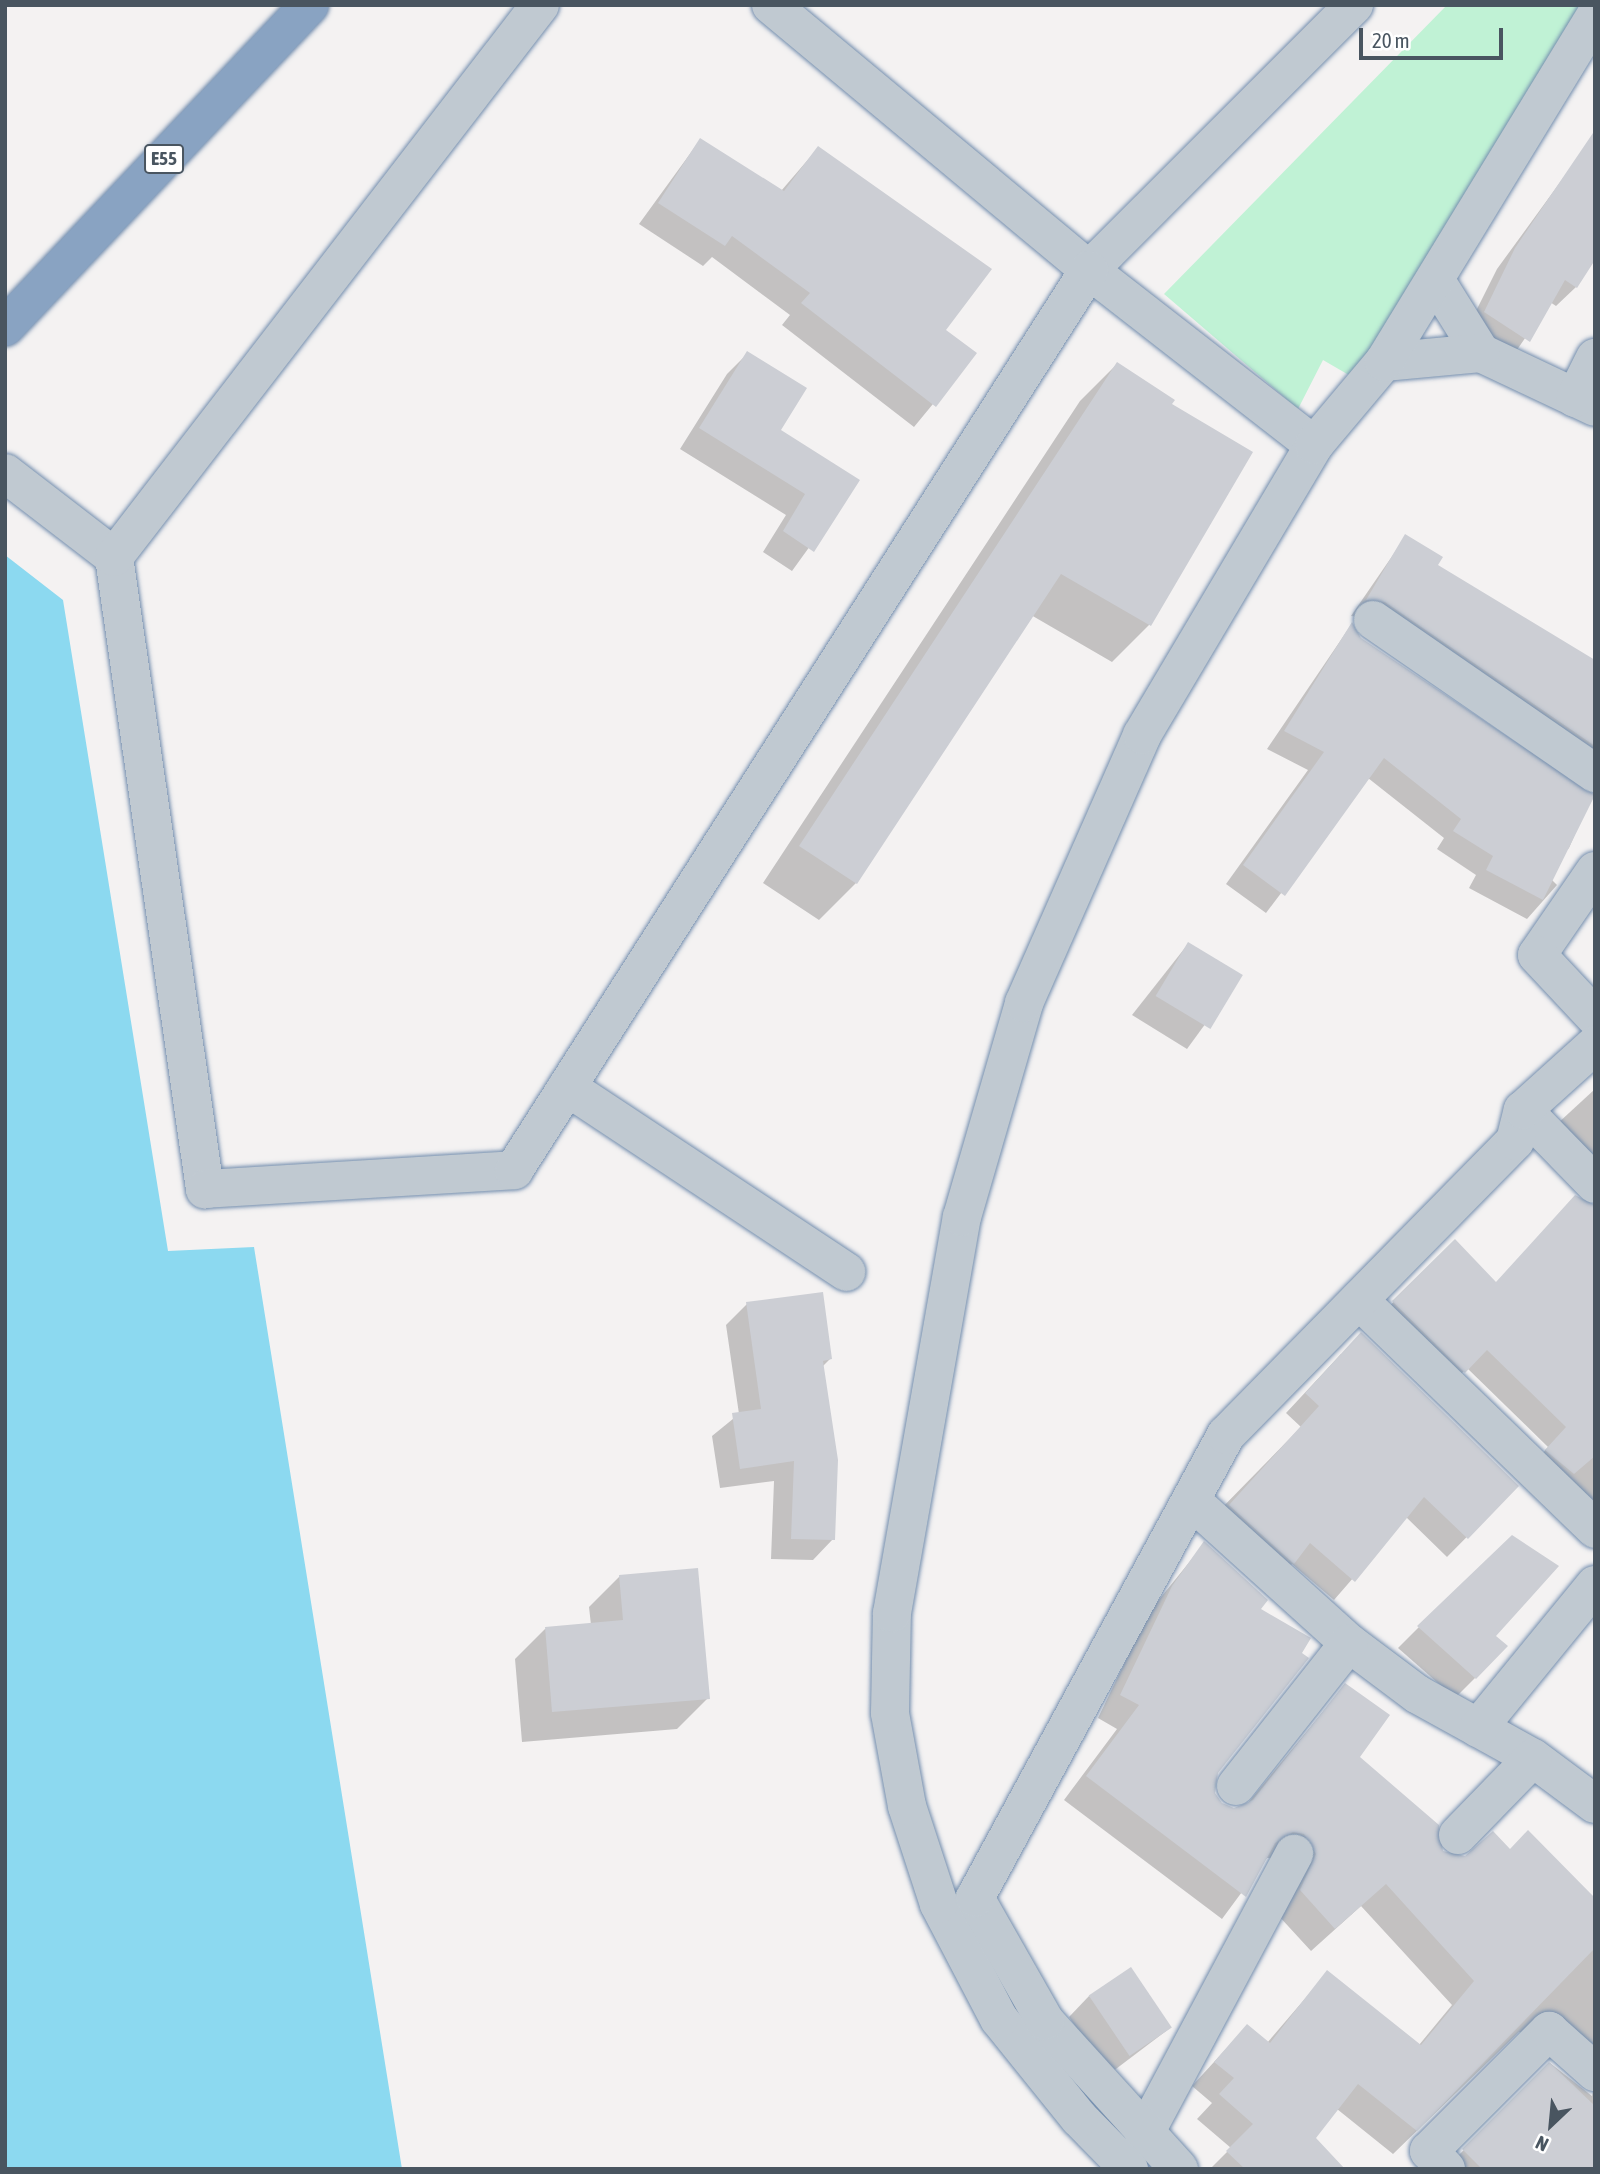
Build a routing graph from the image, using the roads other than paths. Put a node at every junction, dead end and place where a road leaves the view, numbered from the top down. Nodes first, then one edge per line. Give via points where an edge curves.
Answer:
1 (309, 5) edge
2 (540, 5) edge
3 (771, 5) edge
4 (1354, 5) edge
5 (1592, 25) edge
6 (1088, 270) junction
7 (1436, 281) junction
8 (5, 327) edge
9 (1480, 353) junction
10 (1595, 358) edge
11 (1384, 362) junction
12 (1585, 403) edge
13 (1314, 445) junction
14 (5, 473) edge
15 (114, 557) junction
16 (1373, 620) dead end
17 (1595, 773) edge
18 (1595, 871) edge
19 (1595, 1017) edge
20 (1595, 1045) edge
21 (567, 1087) junction
22 (1523, 1110) junction
23 (1595, 1184) edge
24 (846, 1272) dead end
25 (1359, 1300) junction
26 (1194, 1503) junction
27 (1595, 1529) edge
28 (1595, 1585) edge
29 (1349, 1643) junction
30 (1479, 1728) junction
31 (1532, 1758) junction
32 (1236, 1786) dead end
33 (1595, 1804) edge
34 (1458, 1835) dead end
35 (1294, 1854) dead end
36 (1595, 2072) edge
37 (1137, 2152) edge
38 (1179, 2169) edge
39 (1446, 2169) edge

1 - 8 highway, E55
2 - 15 street
3 - 6 street
4 - 6 street
5 - 7 street
6 - 13 street
6 - 21 street
7 - 9 street
7 - 11 street
9 - 11 street
9 - 12 street
10 - 12 street
11 - 13 street
13 - 37 street via 1142,735 1024,1003 962,1217 892,1613 890,1713 907,1806 939,1904 999,2019
14 - 15 street
15 - 21 street via 205,1189 513,1170
16 - 17 street
18 - 19 street via 1537,955
20 - 22 street
21 - 24 street
22 - 23 street
22 - 25 street via 1515,1141
25 - 26 street via 1226,1435
25 - 27 street
26 - 29 street
26 - 37 street via 975,1898 1045,2021
28 - 30 street
29 - 30 street via 1417,1694
29 - 32 street
30 - 31 street
31 - 33 street
31 - 34 street
35 - 37 street
36 - 39 street via 1549,2031 1429,2151
37 - 38 street

